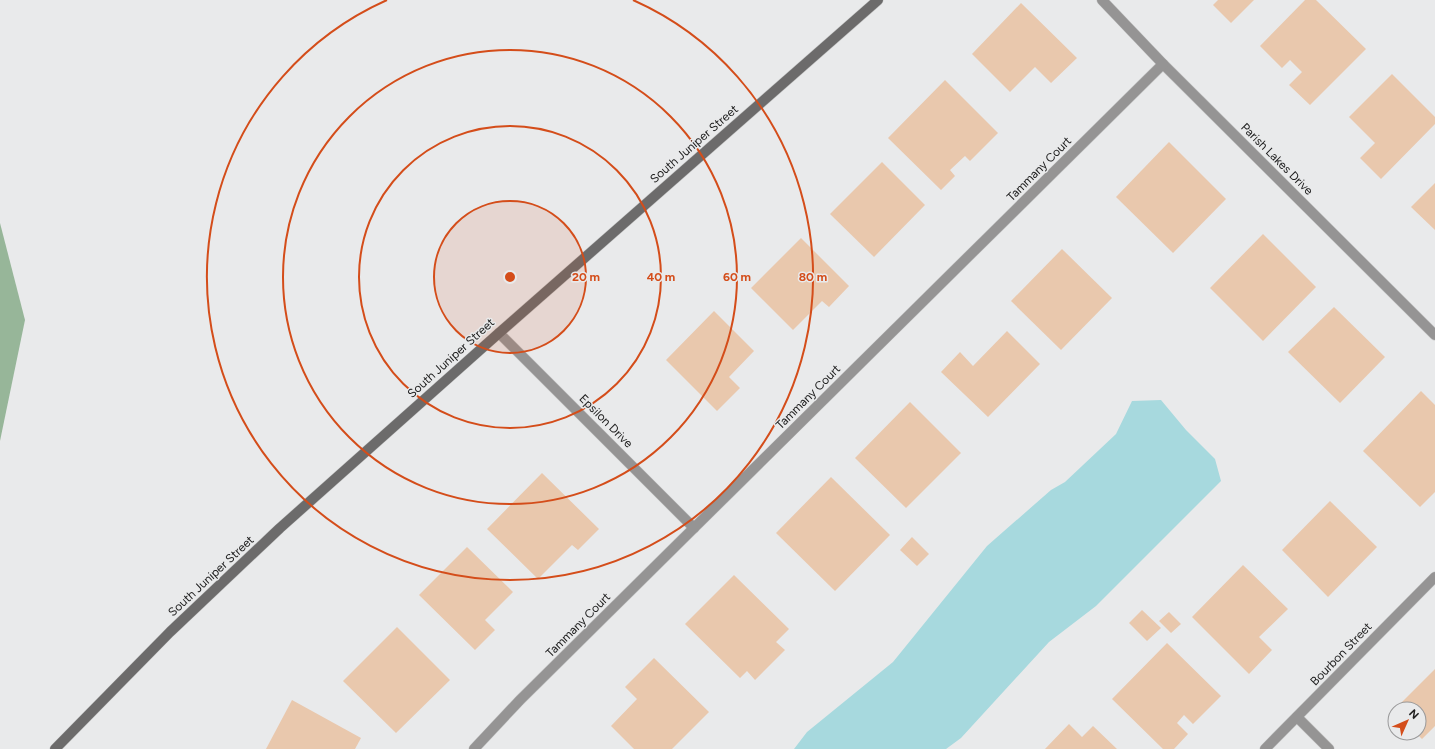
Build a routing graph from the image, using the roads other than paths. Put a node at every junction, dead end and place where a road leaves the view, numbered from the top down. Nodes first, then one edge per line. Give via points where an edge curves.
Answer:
1 (878, 0) edge
2 (1102, 0) edge
3 (1163, 64) junction
4 (499, 333) junction
5 (1435, 335) edge
6 (694, 528) junction
7 (1435, 577) edge
8 (1297, 717) junction
9 (55, 749) edge
10 (474, 749) edge
11 (1265, 749) edge
12 (1329, 749) edge

1 - 4 street, South Juniper Street
2 - 3 street, Parish Lakes Drive
3 - 5 street, Parish Lakes Drive
3 - 6 street, Tammany Court
4 - 6 street, Epsilon Drive
4 - 9 street, South Juniper Street via 286,523 170,632
6 - 10 street, Tammany Court
7 - 8 street, Bourbon Street
8 - 11 street, Bourbon Street
8 - 12 street

